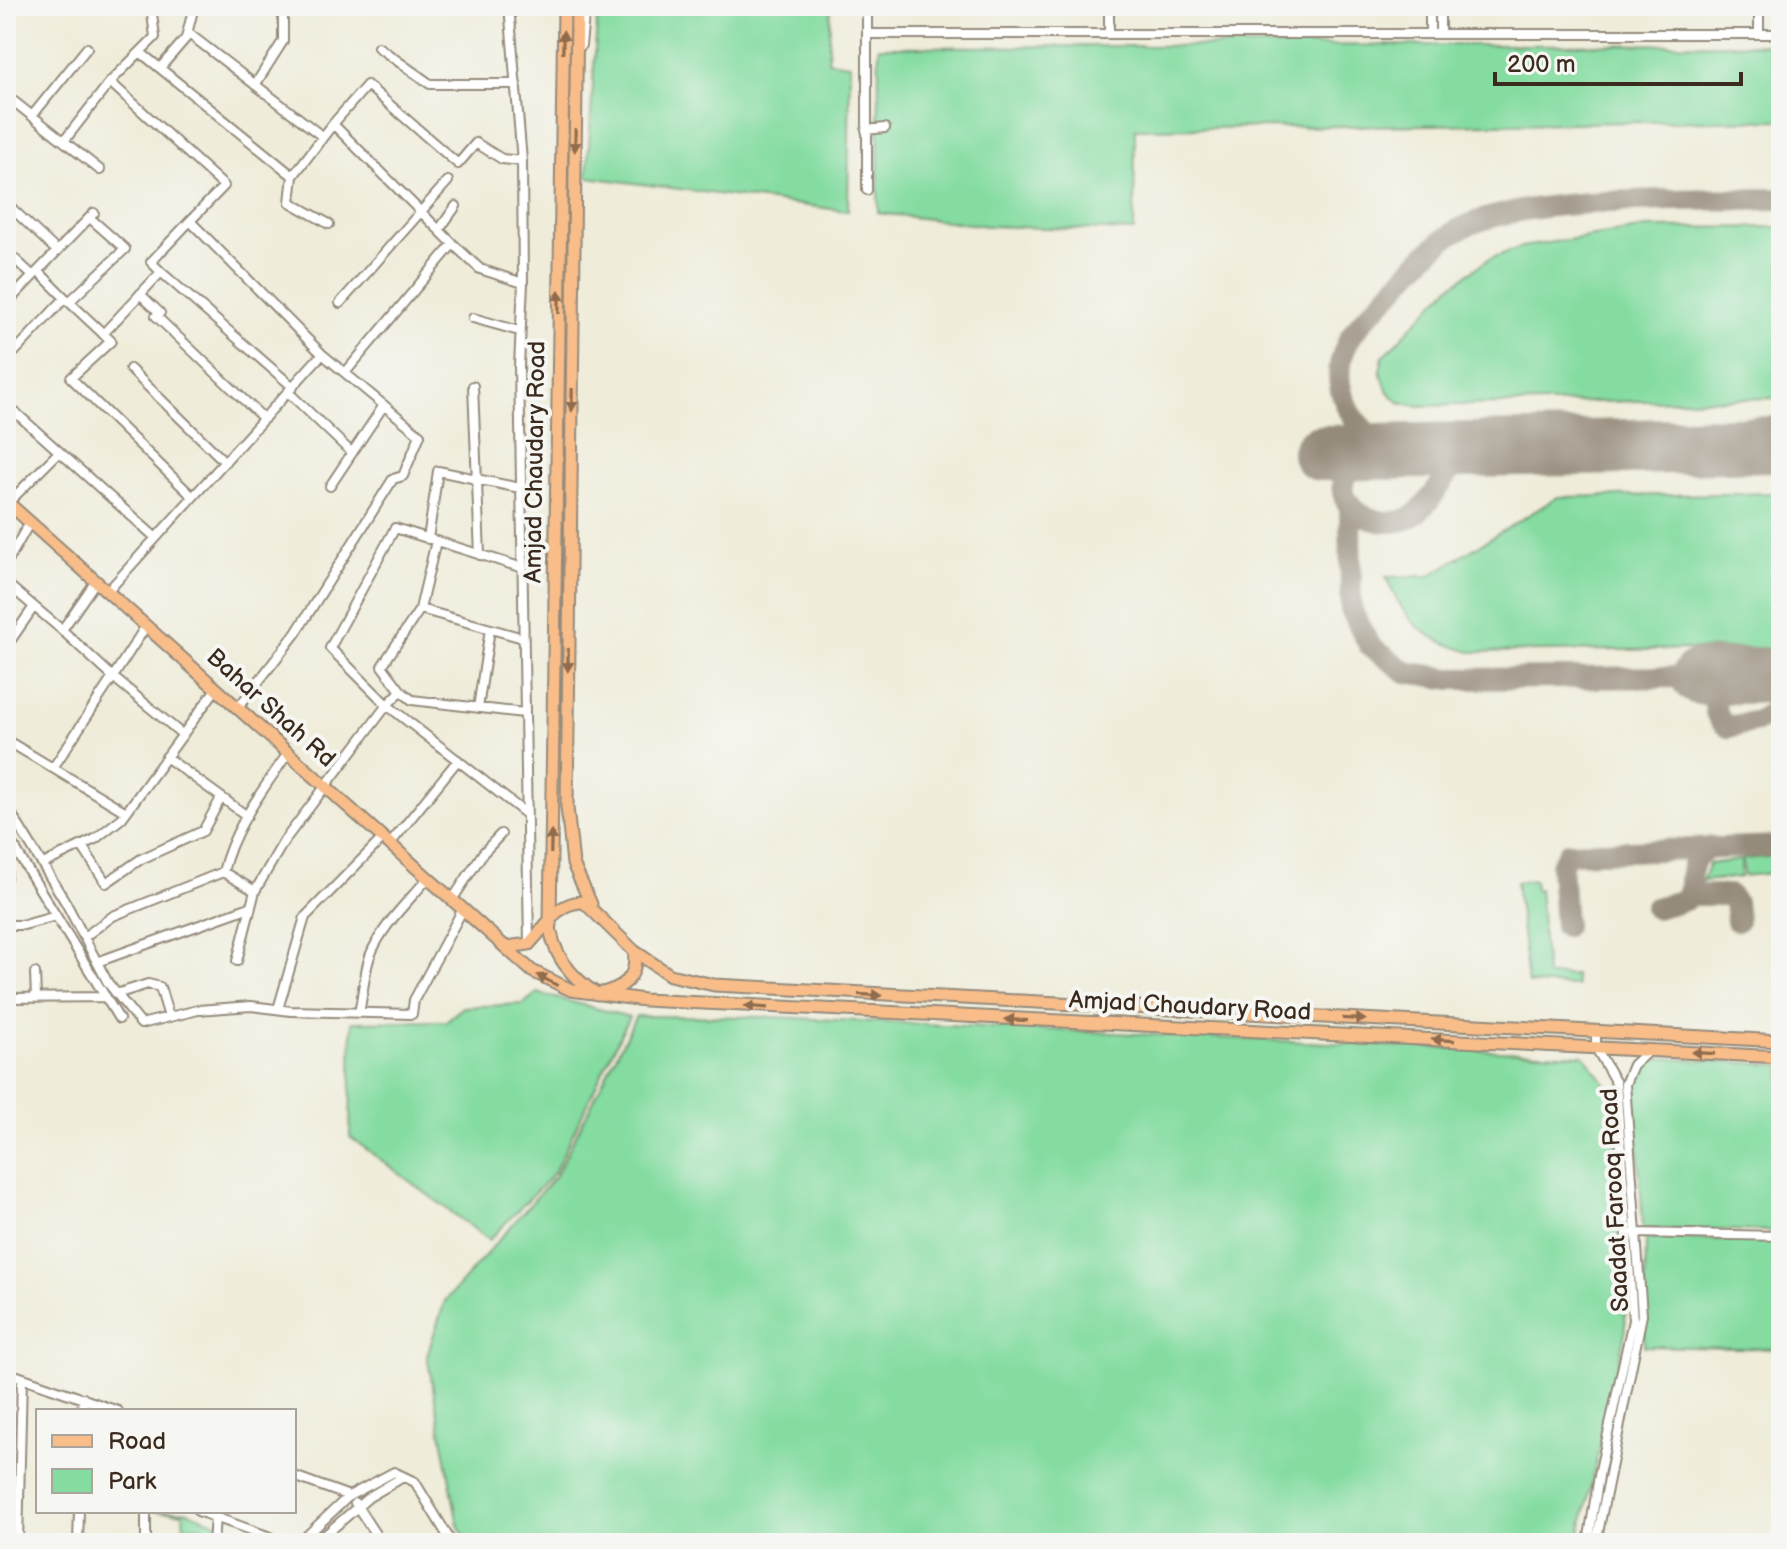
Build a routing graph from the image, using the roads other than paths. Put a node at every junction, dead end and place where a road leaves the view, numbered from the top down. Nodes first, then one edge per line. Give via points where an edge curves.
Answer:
1 (151, 6) edge
2 (194, 6) edge
3 (283, 6) edge
4 (509, 6) edge
5 (564, 6) edge
6 (577, 6) edge
7 (585, 6) edge
8 (867, 6) edge
9 (1109, 6) edge
10 (1430, 6) edge
11 (1440, 6) edge
12 (1759, 6) edge
13 (188, 33) junction
14 (867, 34) junction
15 (1109, 34) junction
16 (1435, 34) junction
17 (1759, 34) junction
18 (1781, 34) edge
19 (378, 47) dead end
20 (87, 48) dead end
21 (140, 52) junction
22 (160, 68) junction
23 (110, 82) junction
24 (516, 84) junction
25 (255, 85) junction
26 (6, 96) edge
27 (575, 105) junction
28 (32, 116) junction
29 (333, 124) junction
30 (885, 128) dead end
31 (866, 130) junction
32 (323, 137) junction
33 (64, 141) junction
34 (522, 161) junction
35 (100, 170) dead end
36 (293, 176) junction
37 (448, 181) dead end
38 (867, 190) dead end
39 (6, 203) edge
40 (456, 206) dead end
41 (421, 212) junction
42 (190, 221) junction
43 (329, 224) dead end
44 (439, 230) junction
45 (453, 244) junction
46 (6, 251) edge
47 (57, 251) junction
48 (161, 272) junction
49 (36, 273) junction
50 (523, 283) junction
51 (140, 294) junction
52 (67, 300) junction
53 (340, 303) dead end
54 (6, 304) edge
55 (473, 318) dead end
56 (519, 331) junction
57 (103, 334) junction
58 (322, 354) junction
59 (6, 361) edge
60 (130, 369) dead end
61 (345, 373) junction
62 (473, 386) dead end
63 (291, 389) junction
64 (6, 404) edge
65 (384, 405) junction
66 (264, 419) junction
67 (59, 452) junction
68 (352, 453) junction
69 (225, 462) junction
70 (476, 481) junction
71 (330, 486) dead end
72 (520, 488) junction
73 (193, 497) junction
74 (7, 502) edge
75 (30, 522) junction
76 (156, 538) junction
77 (432, 540) junction
78 (480, 555) junction
79 (6, 564) edge
80 (523, 568) junction
81 (96, 581) junction
82 (6, 583) edge
83 (108, 591) junction
84 (33, 608) junction
85 (420, 609) junction
86 (146, 626) junction
87 (490, 629) junction
88 (62, 630) junction
89 (523, 638) junction
90 (6, 647) edge
91 (113, 677) junction
92 (216, 689) junction
93 (401, 691) junction
94 (387, 705) junction
95 (238, 708) junction
96 (478, 708) junction
97 (524, 713) junction
98 (183, 735) junction
99 (6, 740) edge
100 (288, 753) junction
101 (166, 757) junction
102 (458, 760) junction
103 (53, 768) junction
104 (324, 785) junction
105 (221, 798) junction
106 (6, 805) edge
107 (126, 812) junction
108 (525, 813) junction
109 (247, 816) junction
110 (6, 834) edge
111 (501, 834) dead end
112 (387, 841) junction
113 (82, 846) junction
114 (16, 849) junction
115 (7, 860) edge
116 (43, 864) junction
117 (223, 872) junction
118 (6, 878) edge
119 (428, 878) junction
120 (255, 891) junction
121 (452, 900) junction
122 (591, 904) junction
123 (250, 907) junction
124 (463, 909) junction
125 (56, 916) junction
126 (550, 920) junction
127 (6, 925) edge
128 (84, 937) junction
129 (529, 944) junction
130 (506, 947) junction
131 (634, 951) junction
132 (237, 961) dead end
133 (97, 962) junction
134 (35, 973) dead end
135 (116, 994) junction
136 (597, 994) junction
137 (36, 997) junction
138 (106, 997) junction
139 (6, 998) edge
140 (278, 1009) junction
141 (359, 1013) junction
142 (169, 1017) junction
143 (119, 1019) dead end
144 (1596, 1032) junction
145 (1781, 1041) edge
146 (1596, 1048) junction
147 (1648, 1050) junction
148 (1781, 1057) edge
149 (1632, 1233) junction
150 (1781, 1236) edge
151 (6, 1372) edge
152 (22, 1378) junction
153 (83, 1398) junction
154 (82, 1409) edge
155 (113, 1409) edge
156 (296, 1477) edge
157 (403, 1477) junction
158 (349, 1496) junction
159 (6, 1501) edge
160 (19, 1501) junction
161 (357, 1506) junction
162 (79, 1513) edge
163 (146, 1513) edge
164 (204, 1513) edge
165 (215, 1517) junction
166 (18, 1543) edge
167 (78, 1543) edge
168 (146, 1543) edge
169 (213, 1543) edge
170 (287, 1543) edge
171 (299, 1543) edge
172 (316, 1543) edge
173 (381, 1543) edge
174 (452, 1543) edge
175 (1588, 1543) edge
176 (1596, 1543) edge

1 - 21 street via 155,37
2 - 13 street
3 - 25 street via 283,41
4 - 24 street
126 -> 5 main road, Amjad Chaudary Road
6 - 27 main road, Amjad Chaudary Road
7 - 27 street
8 - 14 street
9 - 15 street
10 - 16 street
11 - 16 street
12 - 17 street
13 - 22 street
13 - 25 street
14 - 15 street
14 - 31 street
15 - 16 street
16 - 17 street
17 - 18 street
19 - 24 street via 430,84
20 - 28 street
21 - 22 street
21 - 23 street
22 - 36 street
23 - 33 street
23 - 42 street via 224,186
24 - 34 street
25 - 32 street
26 - 28 street
27 -> 122 main road, Amjad Chaudary Road via 567,807 573,864
28 - 33 street
29 - 32 street
29 - 34 street via 367,85 458,164 476,143 502,159
29 - 41 street
30 - 31 street
31 - 38 street
32 - 36 street
33 - 35 street
34 - 50 street
36 - 43 street via 290,202
37 - 41 street
39 - 47 street
40 - 44 street
41 - 44 street
41 - 53 street
42 - 48 street via 151,262
42 - 58 street
44 - 45 street
45 - 50 street via 490,274
45 - 61 street
46 - 49 street
47 - 49 street
47 - 52 street via 92,216 125,249
48 - 51 street
48 - 63 street
49 - 52 street
49 - 54 street
50 - 56 street
51 - 57 street
51 - 66 street via 160,313 156,316
52 - 57 street
52 - 59 street
55 - 56 street
56 - 72 street
57 - 73 street via 111,341 71,378
58 - 61 street
58 - 63 street
60 - 69 street
61 - 65 street
62 - 70 street
63 - 66 street
63 - 68 street
64 - 67 street
65 - 68 street
65 - 95 street via 420,435 403,476 393,479 296,633
66 - 69 street
67 - 74 street
67 - 76 street
68 - 71 street
69 - 73 street
70 - 72 street
70 - 77 street via 438,471
70 - 78 street
72 - 80 street
73 - 76 street
74 - 75 main road, Bahar Shah Rd
75 - 79 street
75 - 81 main road, Bahar Shah Rd
76 - 83 street
77 - 78 street
77 - 85 street
77 - 94 street via 395,528 331,642 334,654
78 - 80 street
80 - 89 street
81 - 83 main road, Bahar Shah Rd
81 - 88 street
82 - 84 street
83 - 86 main road, Bahar Shah Rd
84 - 88 street
84 - 90 street
85 - 87 street
85 - 93 street via 382,666
86 - 91 street
86 - 92 main road, Bahar Shah Rd
87 - 89 street
87 - 96 street
88 - 91 street
89 - 97 street
91 - 98 street
91 - 103 street
92 - 95 main road, Bahar Shah Rd
92 - 98 street
93 - 94 street
93 - 96 street via 412,700
94 - 102 street
94 - 104 street
95 - 100 main road, Bahar Shah Rd
96 - 97 street
97 - 108 street
98 - 101 street
99 - 103 street
100 - 104 main road, Bahar Shah Rd
100 - 109 street
101 - 105 street
101 - 107 street
102 - 108 street
102 - 112 street
103 - 107 street
104 - 112 main road, Bahar Shah Rd
104 - 120 street
105 - 109 street
105 - 113 street via 203,831 141,859 106,883
106 - 116 street
107 - 113 street
108 - 129 street
109 - 117 street
110 - 114 street
111 - 121 street
112 - 119 main road, Bahar Shah Rd
112 - 140 street via 305,917
113 - 116 street
114 - 115 street
114 - 125 street
115 - 118 street
116 - 128 street
117 - 120 street
117 - 128 street via 113,916
119 - 121 main road, Bahar Shah Rd
119 - 141 street via 377,942
120 - 123 street
121 - 124 main road, Bahar Shah Rd
122 - 126 main road via 570,903
122 - 131 main road
123 - 132 street
123 - 133 street
124 - 130 main road, Bahar Shah Rd
124 - 141 street via 414,1000 412,1014
125 - 127 street
125 - 138 street
126 - 129 main road
126 - 136 main road via 562,961
128 - 133 street
129 - 130 main road
136 -> 130 main road, Amjad Chaudary Road via 545,979
131 - 136 main road via 630,980
131 -> 144 main road, Amjad Chaudary Road via 670,975 714,985
133 - 135 street
134 - 137 street
135 - 142 street via 141,1024
135 - 142 street via 154,984 160,987
146 -> 136 main road, Amjad Chaudary Road via 817,1011
137 - 138 street
137 - 139 street
138 - 143 street
140 - 141 street
140 - 142 street via 230,1007
144 - 145 main road, Amjad Chaudary Road
144 - 146 street
146 - 147 main road, Amjad Chaudary Road
146 - 149 street, Saadat Farooq Road via 1611,1070 1617,1095
148 -> 147 main road, Amjad Chaudary Road
147 - 149 street, Saadat Farooq Road via 1633,1065 1625,1084
149 - 150 street
149 - 175 street, Saadat Farooq Road via 1631,1336
149 - 176 street, Saadat Farooq Road via 1641,1326
151 - 152 street
152 - 153 street
152 - 160 street
153 - 154 street
153 - 155 street
156 - 158 street
157 - 158 street via 394,1472
157 - 161 street
157 - 174 street via 415,1482
158 - 161 street
158 - 171 street
159 - 160 street
160 - 166 street
161 - 172 street
161 - 173 street
162 - 167 street
163 - 168 street
164 - 165 street
165 - 169 street
165 - 170 street

